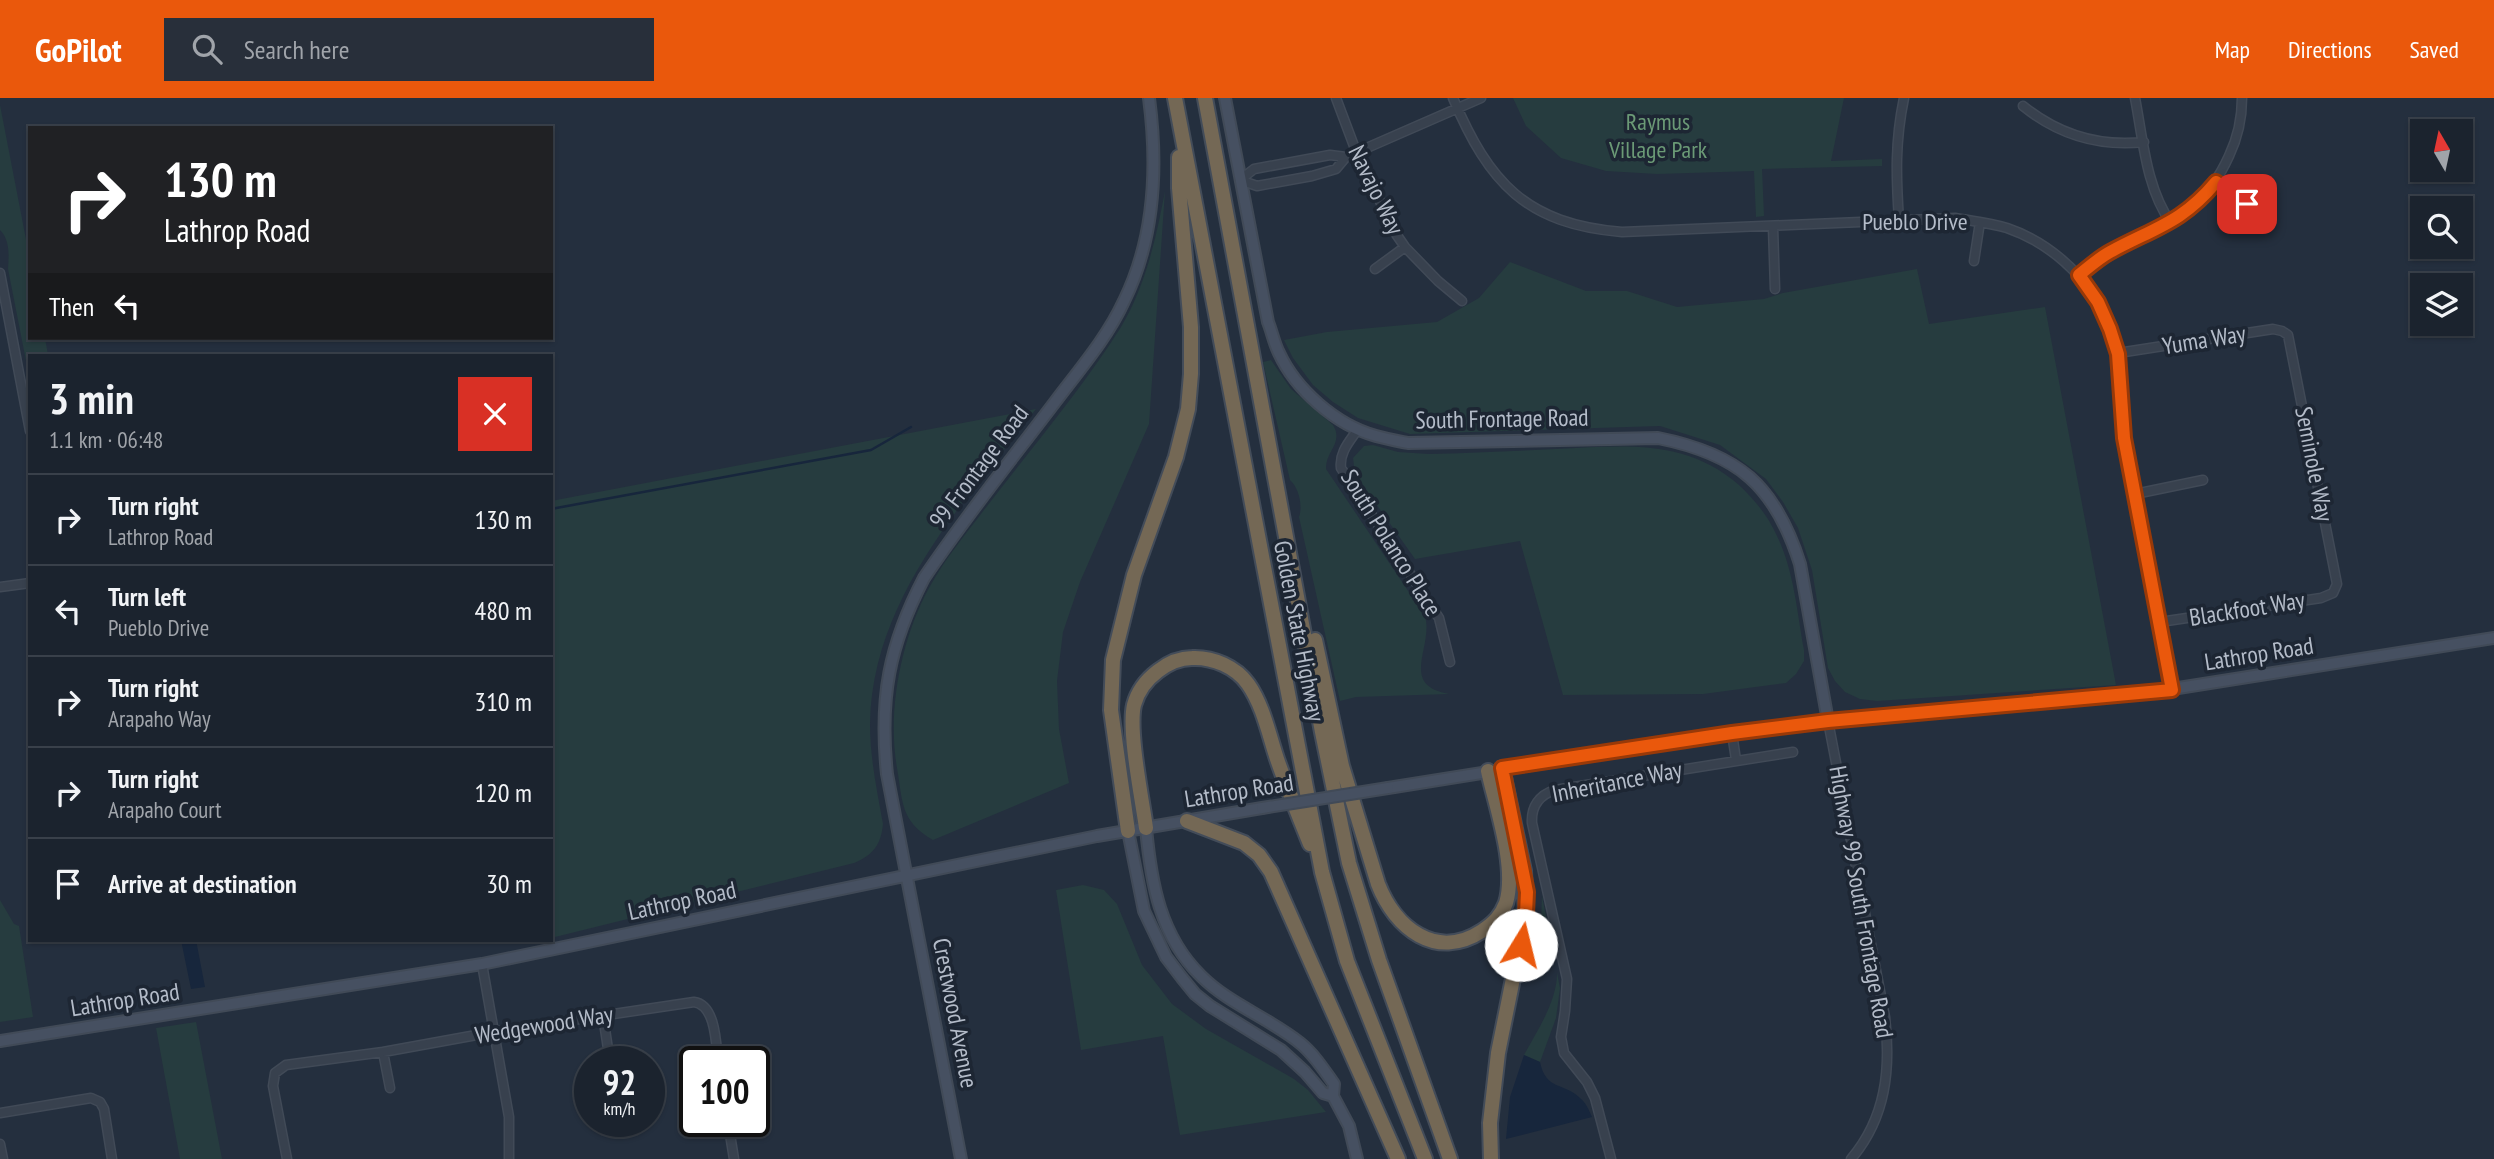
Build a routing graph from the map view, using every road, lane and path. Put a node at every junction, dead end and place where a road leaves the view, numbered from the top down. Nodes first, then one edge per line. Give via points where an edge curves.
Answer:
1 (1149, 98) edge
2 (1175, 98) edge
3 (1205, 98) edge
4 (1225, 98) edge
5 (1336, 98) edge
6 (1453, 98) edge
7 (1481, 98) edge
8 (1904, 98) edge
9 (2135, 98) edge
10 (2242, 98) edge
11 (2023, 106) dead end
12 (1457, 108) junction
13 (1178, 117) junction
14 (2144, 142) junction
15 (1357, 154) junction
16 (1346, 157) junction
17 (1240, 180) junction
18 (2216, 182) junction
19 (2262, 215) dead end
20 (1899, 220) junction
21 (1980, 222) junction
22 (2171, 223) junction
23 (1773, 227) junction
24 (1405, 247) junction
25 (1974, 261) dead end
26 (1375, 269) dead end
27 (0, 273) edge
28 (2079, 275) junction
29 (1775, 289) dead end
30 (1462, 301) dead end
31 (2288, 335) joint
32 (2118, 354) junction
33 (1258, 377) junction
34 (28, 420) edge
35 (1358, 429) junction
36 (2203, 480) dead end
37 (2135, 494) junction
38 (28, 583) edge
39 (0, 587) edge
40 (2333, 593) joint
41 (2160, 622) junction
42 (2494, 638) edge
43 (1450, 662) dead end
44 (2172, 690) junction
45 (1828, 721) junction
46 (1732, 733) junction
47 (1793, 752) dead end
48 (1737, 760) junction
49 (1495, 770) junction
50 (1187, 821) junction
51 (1146, 828) junction
52 (1128, 831) junction
53 (1322, 872) junction
54 (907, 875) junction
55 (482, 964) junction
56 (603, 1016) junction
57 (493, 1032) junction
58 (0, 1041) edge
59 (608, 1046) edge
60 (716, 1046) edge
61 (383, 1052) junction
62 (390, 1088) dead end
63 (1333, 1096) junction
64 (0, 1113) edge
65 (730, 1137) edge
66 (0, 1144) edge
67 (3, 1159) edge
68 (112, 1159) edge
69 (287, 1159) edge
70 (509, 1159) edge
71 (734, 1159) edge
72 (961, 1159) edge
73 (1357, 1159) edge
74 (1398, 1159) edge
75 (1425, 1159) edge
76 (1450, 1159) edge
77 (1491, 1159) edge
78 (1611, 1159) edge
79 (1851, 1159) edge

1 - 54 street, 99 Frontage Road via 1153,192 1144,245 1124,302 1082,366 924,578 897,639 884,699 884,751
2 - 13 highway, Golden State Highway
3 - 33 highway, Golden State Highway
4 - 17 street, South Frontage Road
5 - 15 street, Navajo Way
6 - 12 street, Pueblo Drive
7 - 12 street
8 - 20 street via 1895,161
9 - 14 street
10 - 18 street via 2236,140
11 - 14 street via 2039,119 2086,140
12 - 15 street
12 - 23 street, Pueblo Drive via 1477,150 1498,178 1525,201 1560,220 1622,232
13 - 52 highway via 1191,374 1188,409 1175,457 1134,575 1113,660 1111,710
13 - 53 highway, Golden State Highway
14 - 22 street via 2154,191
15 - 16 street
15 - 24 street, Navajo Way
16 - 17 street via 1329,155 1254,169
16 - 17 street via 1336,169 1312,176 1257,186
17 - 35 street, South Frontage Road via 1268,321 1279,353 1299,384 1334,416
18 - 19 street
18 - 22 street
20 - 21 street, Pueblo Drive
20 - 23 street, Pueblo Drive
21 - 25 street
21 - 28 street, Pueblo Drive via 2024,235
22 - 28 street via 2108,253
23 - 29 street
24 - 26 street
24 - 30 street, Navajo Way
27 - 34 street
28 - 32 street, Pueblo Drive via 2098,302
31 - 32 street, Yuma Way via 2273,329
31 - 40 street, Seminole Way via 2337,584
32 - 37 street, Pueblo Drive via 2124,438
33 - 49 highway via 1342,766 1378,884 1385,903 1404,926 1433,941 1474,936 1499,918 1507,900 1509,872
33 - 76 highway, Golden State Highway via 1349,863
35 - 43 street, South Polanco Place via 1342,452 1342,468 1439,618
35 - 45 street, South Frontage Road via 1408,443 1658,438 1689,444 1727,460 1768,496 1792,540
36 - 37 street
37 - 41 street, Pueblo Drive
38 - 39 street
40 - 41 street, Blackfoot Way
41 - 44 street, Pueblo Drive
42 - 44 street, Lathrop Road
44 - 45 street, Lathrop Road
45 - 46 street, Lathrop Road
45 - 79 street, Highway 99 South Frontage Road via 1889,1046 1884,1096 1866,1139
46 - 48 street
46 - 49 street, Lathrop Road
47 - 48 street, Inheritance Way
48 - 78 street, Inheritance Way via 1555,790 1539,799 1532,815 1567,979 1564,1052 1595,1098
49 - 50 street, Lathrop Road, bridge
49 - 77 highway via 1524,870 1527,903 1498,1052
50 - 51 street, Lathrop Road
50 - 74 highway via 1244,843 1271,872
51 - 52 street, Lathrop Road
51 - 53 highway via 1133,717 1137,695 1165,665 1187,658 1209,659 1231,669 1251,689
51 - 63 street via 1156,899 1186,958 1219,990 1302,1044 1334,1084
52 - 54 street, Lathrop Road
52 - 63 street via 1144,911 1166,957 1182,978 1210,1006 1281,1050 1323,1093
53 - 75 highway, Golden State Highway via 1347,961
54 - 55 street, Lathrop Road
54 - 72 street, Crestwood Avenue
55 - 57 street
55 - 58 street, Lathrop Road
56 - 57 street, Wedgewood Way
56 - 59 street
56 - 60 street, Wedgewood Way via 694,1002 705,1005
57 - 61 street, Wedgewood Way
57 - 70 street via 509,1117
61 - 62 street
61 - 69 street, Wedgewood Way via 286,1065 275,1073 273,1086
63 - 73 street via 1349,1126
64 - 68 street via 91,1098 104,1109
65 - 71 street
66 - 67 street

